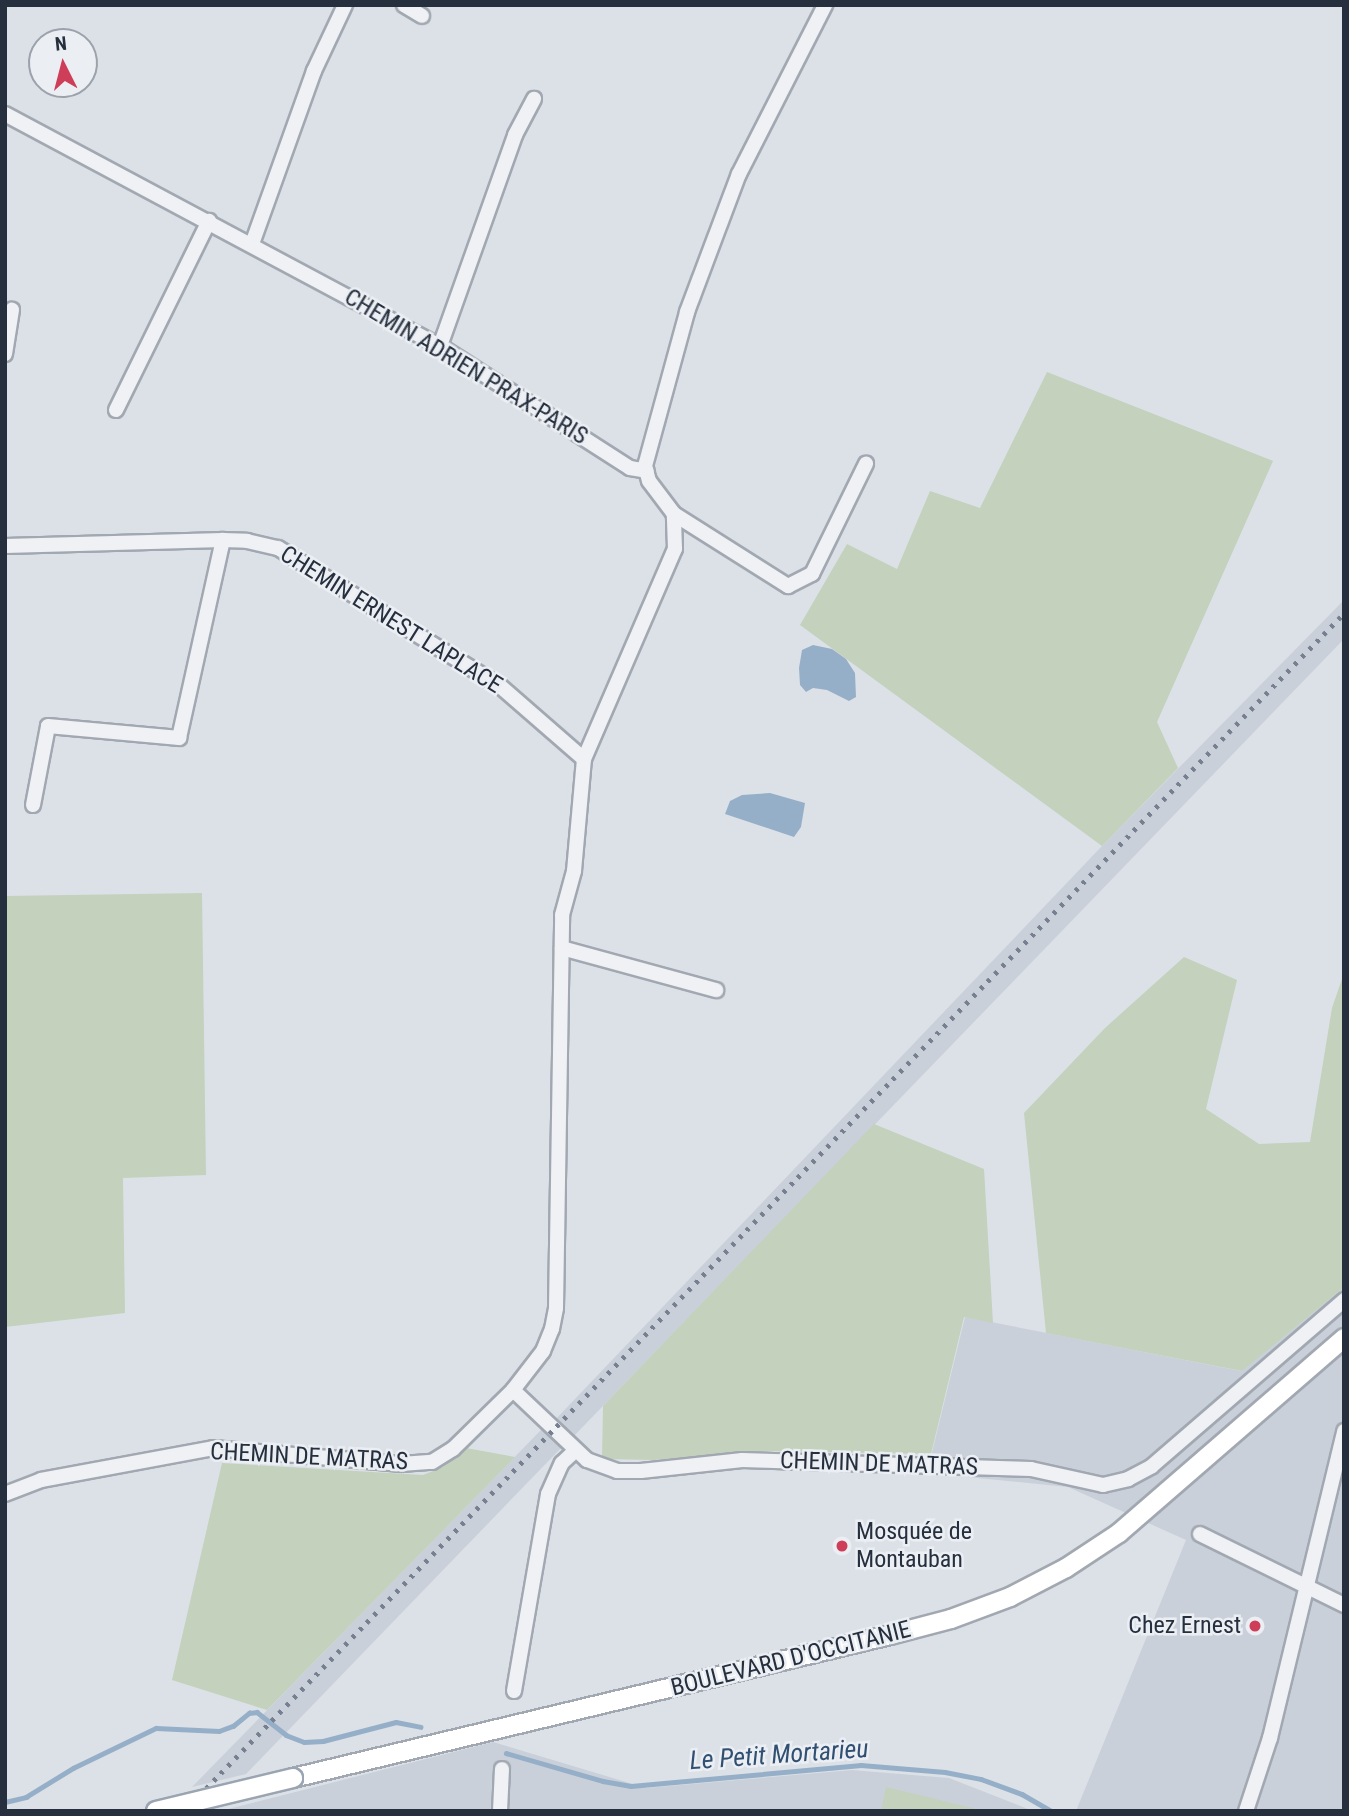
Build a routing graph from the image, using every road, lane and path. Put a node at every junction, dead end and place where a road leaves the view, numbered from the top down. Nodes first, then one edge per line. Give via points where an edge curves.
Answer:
1 (345, 5) edge
2 (404, 5) edge
3 (825, 5) edge
4 (422, 16) dead end
5 (534, 99) dead end
6 (5, 114) edge
7 (209, 221) junction
8 (252, 244) junction
9 (12, 310) dead end
10 (440, 346) junction
11 (5, 354) edge
12 (117, 410) dead end
13 (866, 464) dead end
14 (647, 471) junction
15 (674, 514) junction
16 (223, 540) junction
17 (5, 546) edge
18 (584, 759) junction
19 (33, 805) dead end
20 (562, 948) junction
21 (716, 990) dead end
22 (1344, 1300) edge
23 (1344, 1338) edge
24 (513, 1390) junction
25 (1344, 1431) edge
26 (575, 1451) junction
27 (5, 1494) edge
28 (1200, 1534) dead end
29 (1307, 1589) junction
30 (1344, 1605) edge
31 (514, 1691) dead end
32 (502, 1769) dead end
33 (156, 1811) edge
34 (500, 1811) edge
35 (1247, 1811) edge

1 - 8 street via 314,71
2 - 4 street
3 - 14 street via 739,174 687,312
5 - 10 street via 515,135
6 - 7 street, CHEMIN ADRIEN PRAX-PARIS
7 - 8 street, CHEMIN ADRIEN PRAX-PARIS
7 - 12 street
8 - 10 street, CHEMIN ADRIEN PRAX-PARIS
9 - 11 street
10 - 14 street, CHEMIN ADRIEN PRAX-PARIS via 630,468
13 - 15 street via 812,574 788,586
14 - 15 street via 649,481
15 - 18 street via 676,549
16 - 17 street, CHEMIN ERNEST LAPLACE
16 - 18 street, CHEMIN ERNEST LAPLACE via 265,544 289,555 500,685
16 - 19 street via 179,738 48,726
18 - 20 street via 574,872 562,915
20 - 21 street
20 - 24 street via 556,1308 543,1351
22 - 26 street, CHEMIN DE MATRAS via 1153,1466 1103,1485 1031,1469 742,1460 617,1471
23 - 33 main road, BOULEVARD D'OCCITANIE, bridge via 1119,1533 1010,1597 890,1635
24 - 26 street, CHEMIN DE MATRAS
24 - 27 street, CHEMIN DE MATRAS via 453,1449 432,1462 401,1464 213,1447 41,1480
25 - 29 street
26 - 31 street via 562,1463 548,1494
28 - 29 street
29 - 30 street
29 - 35 street
32 - 34 street

